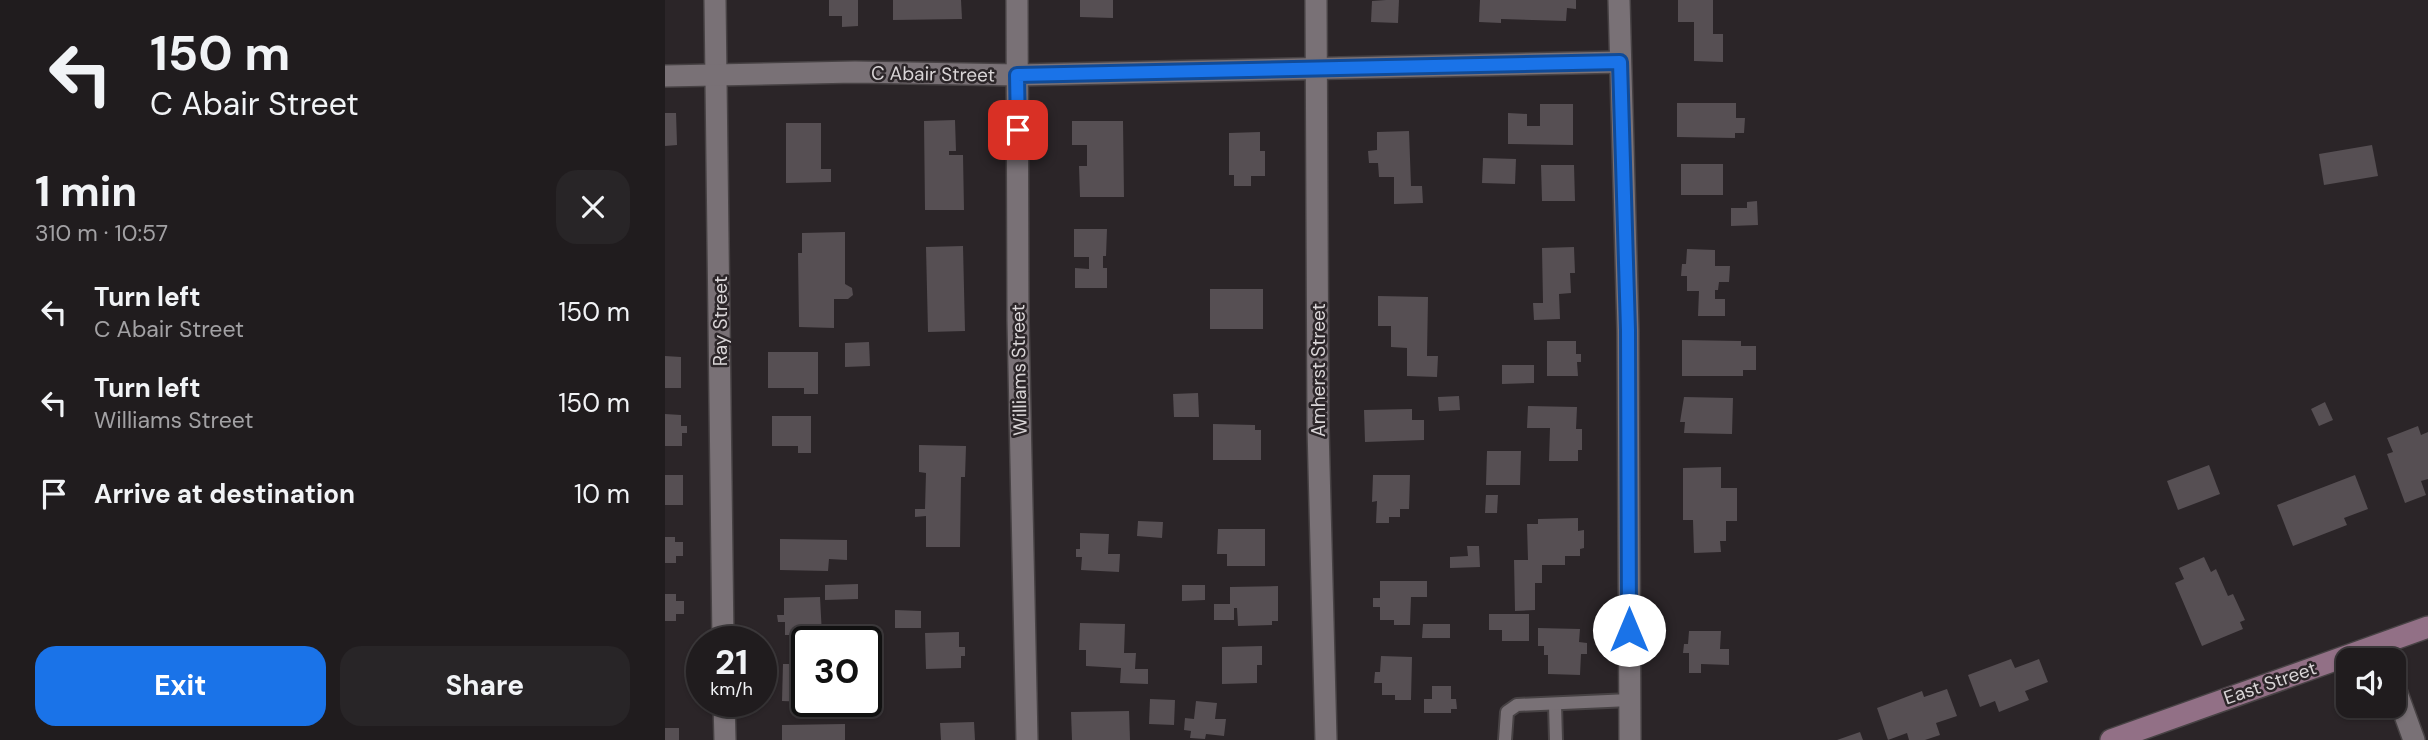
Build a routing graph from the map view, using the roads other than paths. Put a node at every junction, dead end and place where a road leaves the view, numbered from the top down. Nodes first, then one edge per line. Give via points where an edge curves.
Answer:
1 (715, 0) edge
2 (1017, 0) edge
3 (1316, 0) edge
4 (1619, 0) edge
5 (1620, 62) junction
6 (1317, 68) junction
7 (715, 74) junction
8 (1017, 75) junction
9 (665, 76) edge
10 (723, 626) edge
11 (2428, 626) edge
12 (2389, 648) edge
13 (2336, 668) edge
14 (1630, 700) junction
15 (1555, 704) junction
16 (724, 717) edge
17 (2406, 718) edge
18 (2149, 733) edge
19 (725, 740) edge
20 (1027, 740) edge
21 (1326, 740) edge
22 (1505, 740) edge
23 (1556, 740) edge
24 (1630, 740) edge
25 (2111, 740) edge
26 (2414, 740) edge

1 - 7 street, Ray Street
2 - 8 street, Williams Street
3 - 6 street, Amherst Street
4 - 5 street
5 - 6 street, C Abair Street
5 - 14 street via 1628,330
6 - 8 street, C Abair Street
6 - 21 street, Amherst Street via 1318,427
7 - 8 street, C Abair Street
7 - 9 street, C Abair Street
7 - 10 street, Ray Street
8 - 20 street, Williams Street
11 - 12 main road, East Street
13 - 18 main road, East Street
14 - 15 lane
14 - 24 street
15 - 22 lane via 1517,705 1507,712
15 - 23 lane
16 - 19 street
17 - 26 street
18 - 25 main road, East Street

